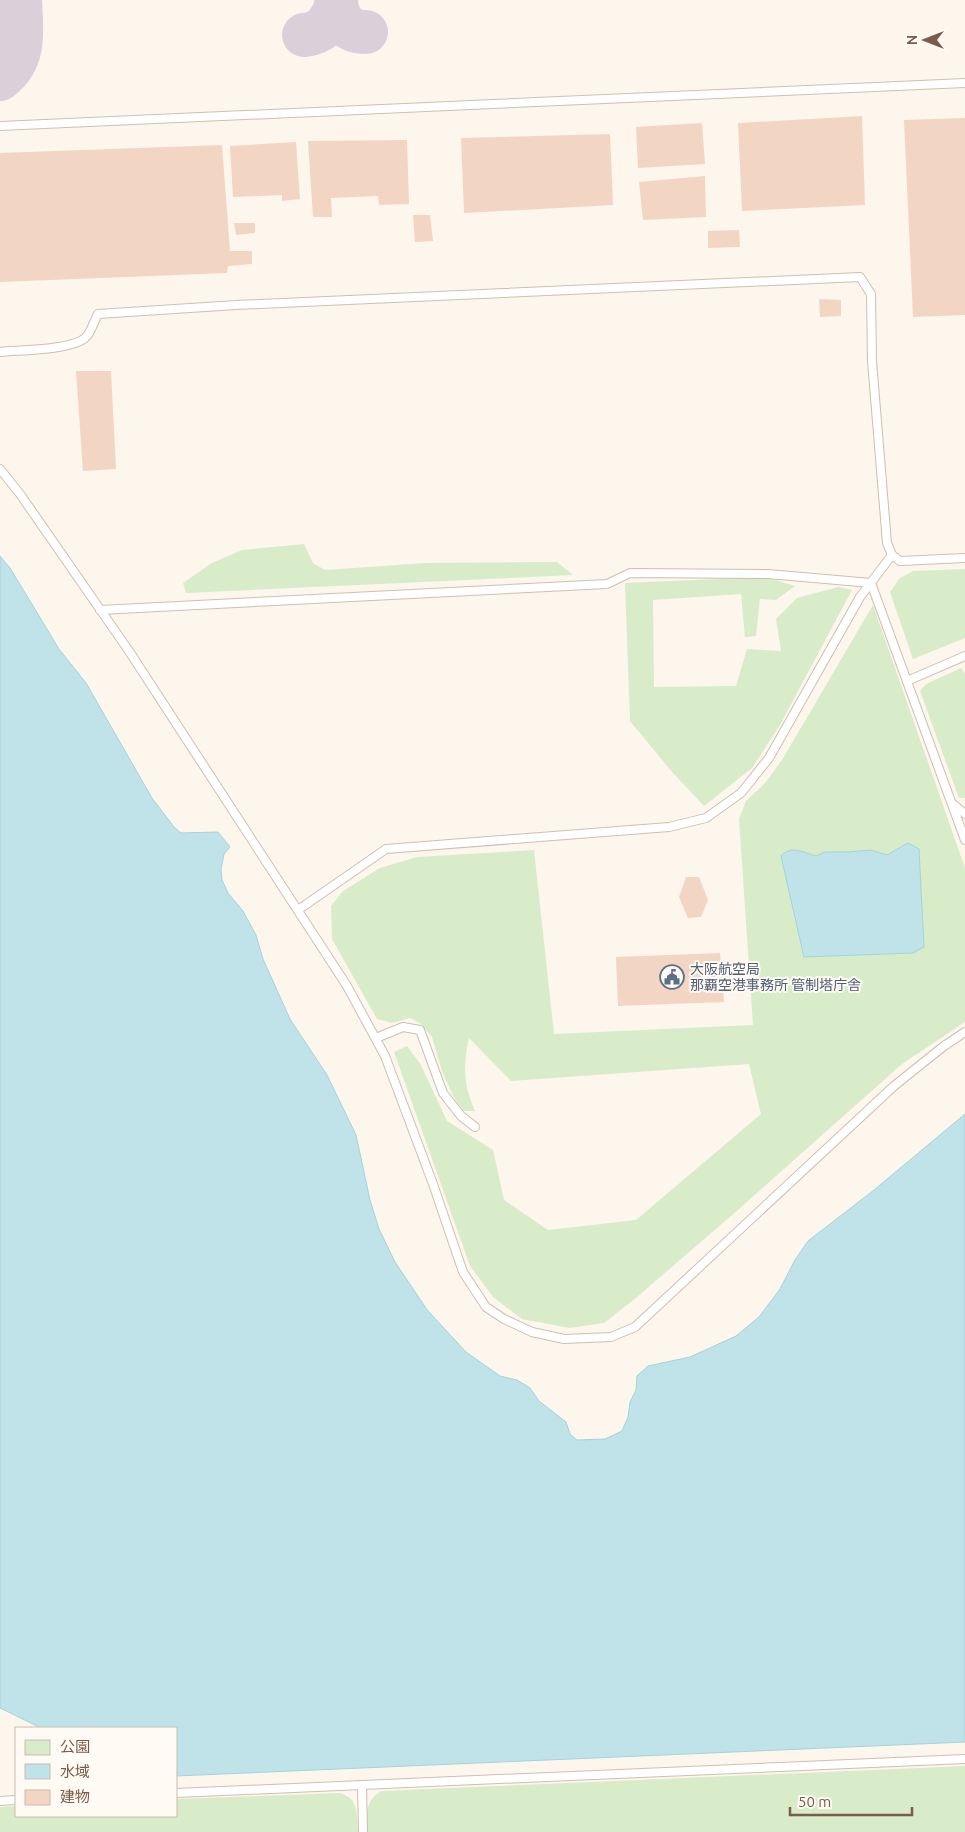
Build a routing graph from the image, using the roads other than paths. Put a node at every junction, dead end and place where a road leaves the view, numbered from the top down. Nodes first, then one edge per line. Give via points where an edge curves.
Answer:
1 (965, 83) edge
2 (0, 126) edge
3 (0, 352) edge
4 (0, 469) edge
5 (892, 555) junction
6 (965, 558) edge
7 (871, 583) junction
8 (100, 610) junction
9 (965, 656) edge
10 (907, 681) junction
11 (951, 802) junction
12 (965, 814) edge
13 (965, 840) edge
14 (298, 910) junction
15 (965, 1032) edge
16 (376, 1038) junction
17 (475, 1127) dead end
18 (965, 1760) edge
19 (362, 1785) junction
20 (178, 1793) edge
21 (0, 1800) edge
22 (15, 1800) edge
23 (363, 1832) edge

1 - 2 lane
3 - 5 lane via 62,347 78,342 86,338 98,314 245,304 860,278 870,294 880,468 887,543
4 - 8 lane
5 - 6 lane via 900,561
5 - 7 lane
7 - 8 lane via 768,574 630,573 607,584
7 - 10 lane
7 - 14 lane via 860,596 769,758 741,793 706,818 669,827 386,849
8 - 14 lane
9 - 10 lane
10 - 11 lane
11 - 12 lane
11 - 13 lane
14 - 16 lane
15 - 16 lane via 880,1099 635,1327 611,1336 564,1339 532,1332 504,1319 486,1307 463,1272 433,1184
16 - 17 lane via 403,1027 420,1030 443,1093 461,1116
18 - 19 lane
19 - 20 lane
19 - 23 lane
21 - 22 lane

